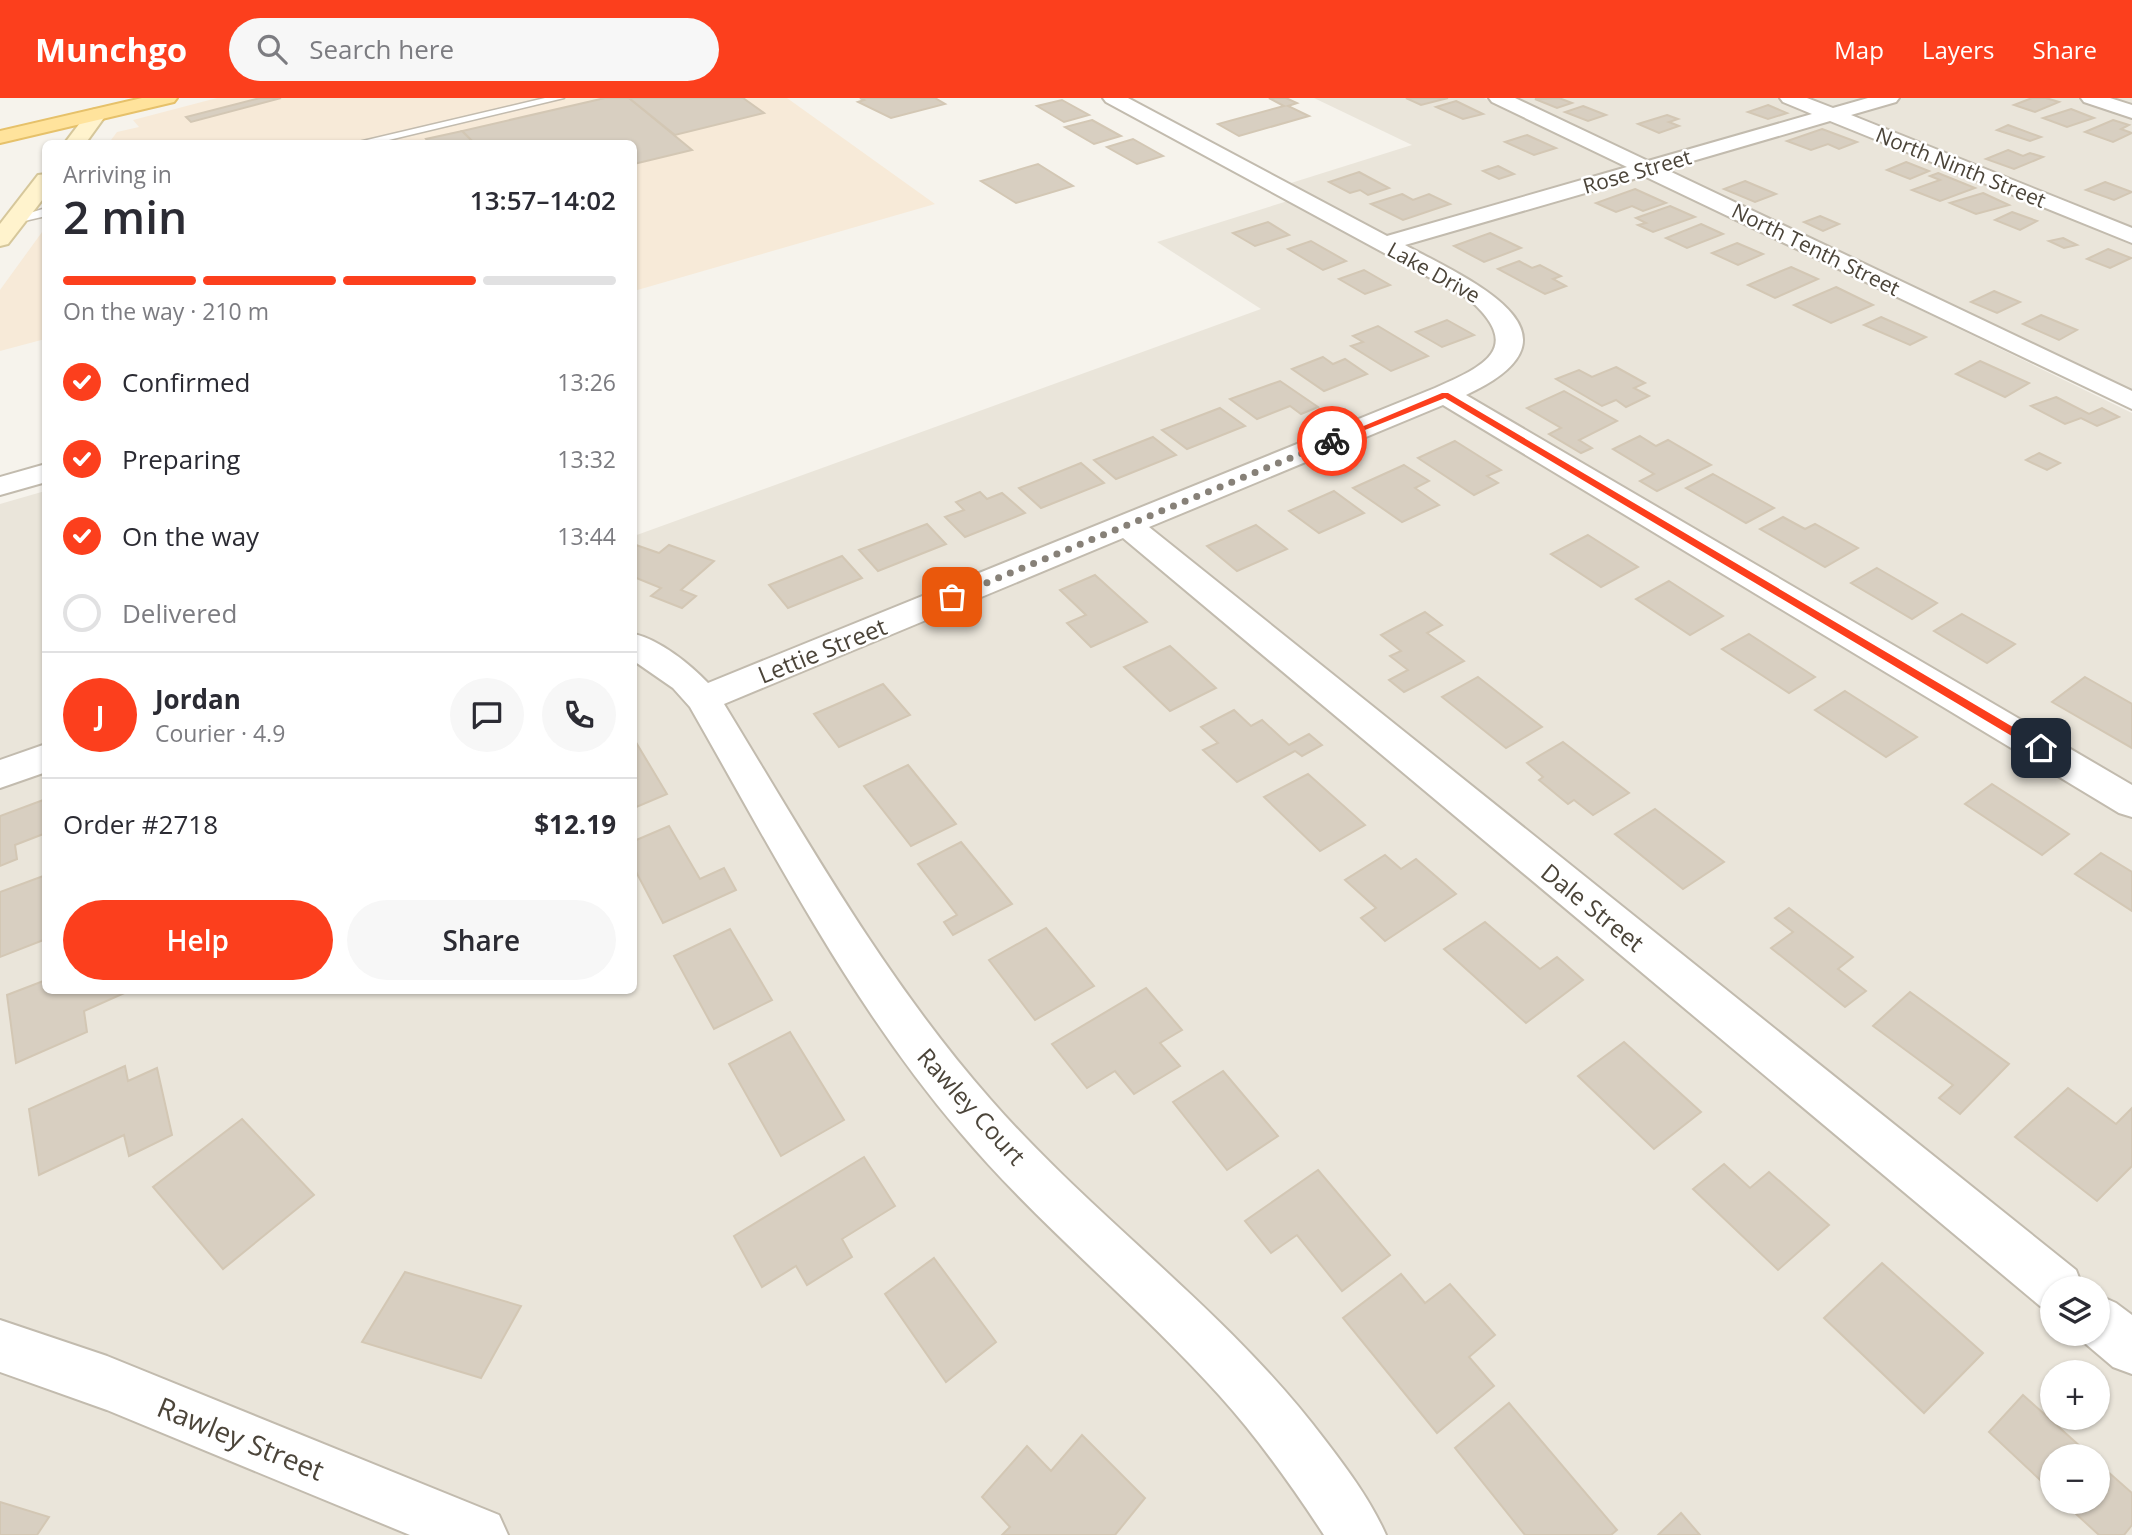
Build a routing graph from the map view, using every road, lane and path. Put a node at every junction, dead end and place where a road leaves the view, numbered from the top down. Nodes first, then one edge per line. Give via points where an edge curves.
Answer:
1 (167, 98) edge
2 (559, 98) edge
3 (1113, 98) edge
4 (1499, 98) edge
5 (1790, 98) edge
6 (1889, 98) edge
7 (2091, 98) edge
8 (2132, 112) edge
9 (96, 115) junction
10 (1831, 115) junction
11 (0, 137) edge
12 (77, 140) edge
13 (373, 140) edge
14 (1646, 168) junction
15 (42, 185) edge
16 (42, 213) edge
17 (16, 219) junction
18 (2132, 236) edge
19 (0, 239) edge
20 (1385, 244) junction
21 (1445, 394) junction
22 (2132, 401) edge
23 (42, 474) edge
24 (0, 486) edge
25 (1127, 525) junction
26 (637, 647) edge
27 (703, 699) junction
28 (42, 758) edge
29 (0, 774) edge
30 (2132, 803) edge
31 (2043, 1276) edge
32 (2110, 1331) edge
33 (0, 1346) edge
34 (2132, 1348) edge
35 (479, 1535) edge
36 (1357, 1535) edge

1 - 9 main road
2 - 13 lane
3 - 20 street, Lake Drive
4 - 14 street, North Tenth Street
5 - 10 street, North Ninth Street
6 - 10 street, Rose Street
7 - 8 street
9 - 11 main road
9 - 12 main road
10 - 14 street, Rose Street
10 - 18 street, North Ninth Street
14 - 20 street, Rose Street
14 - 22 street, North Tenth Street
15 - 17 main road
16 - 17 lane
17 - 19 main road
20 - 21 street, Lake Drive via 1478,294 1507,326 1509,345 1499,363
21 - 25 street, Lettie Street
21 - 30 street
23 - 24 street
25 - 27 street, Lettie Street
25 - 31 street, Dale Street
26 - 27 street, Rawley Court via 675,672
27 - 36 street, Rawley Court via 849,945 930,1061 977,1119 1222,1359 1290,1438
28 - 29 street
32 - 34 street
33 - 35 street, Rawley Street via 107,1384

